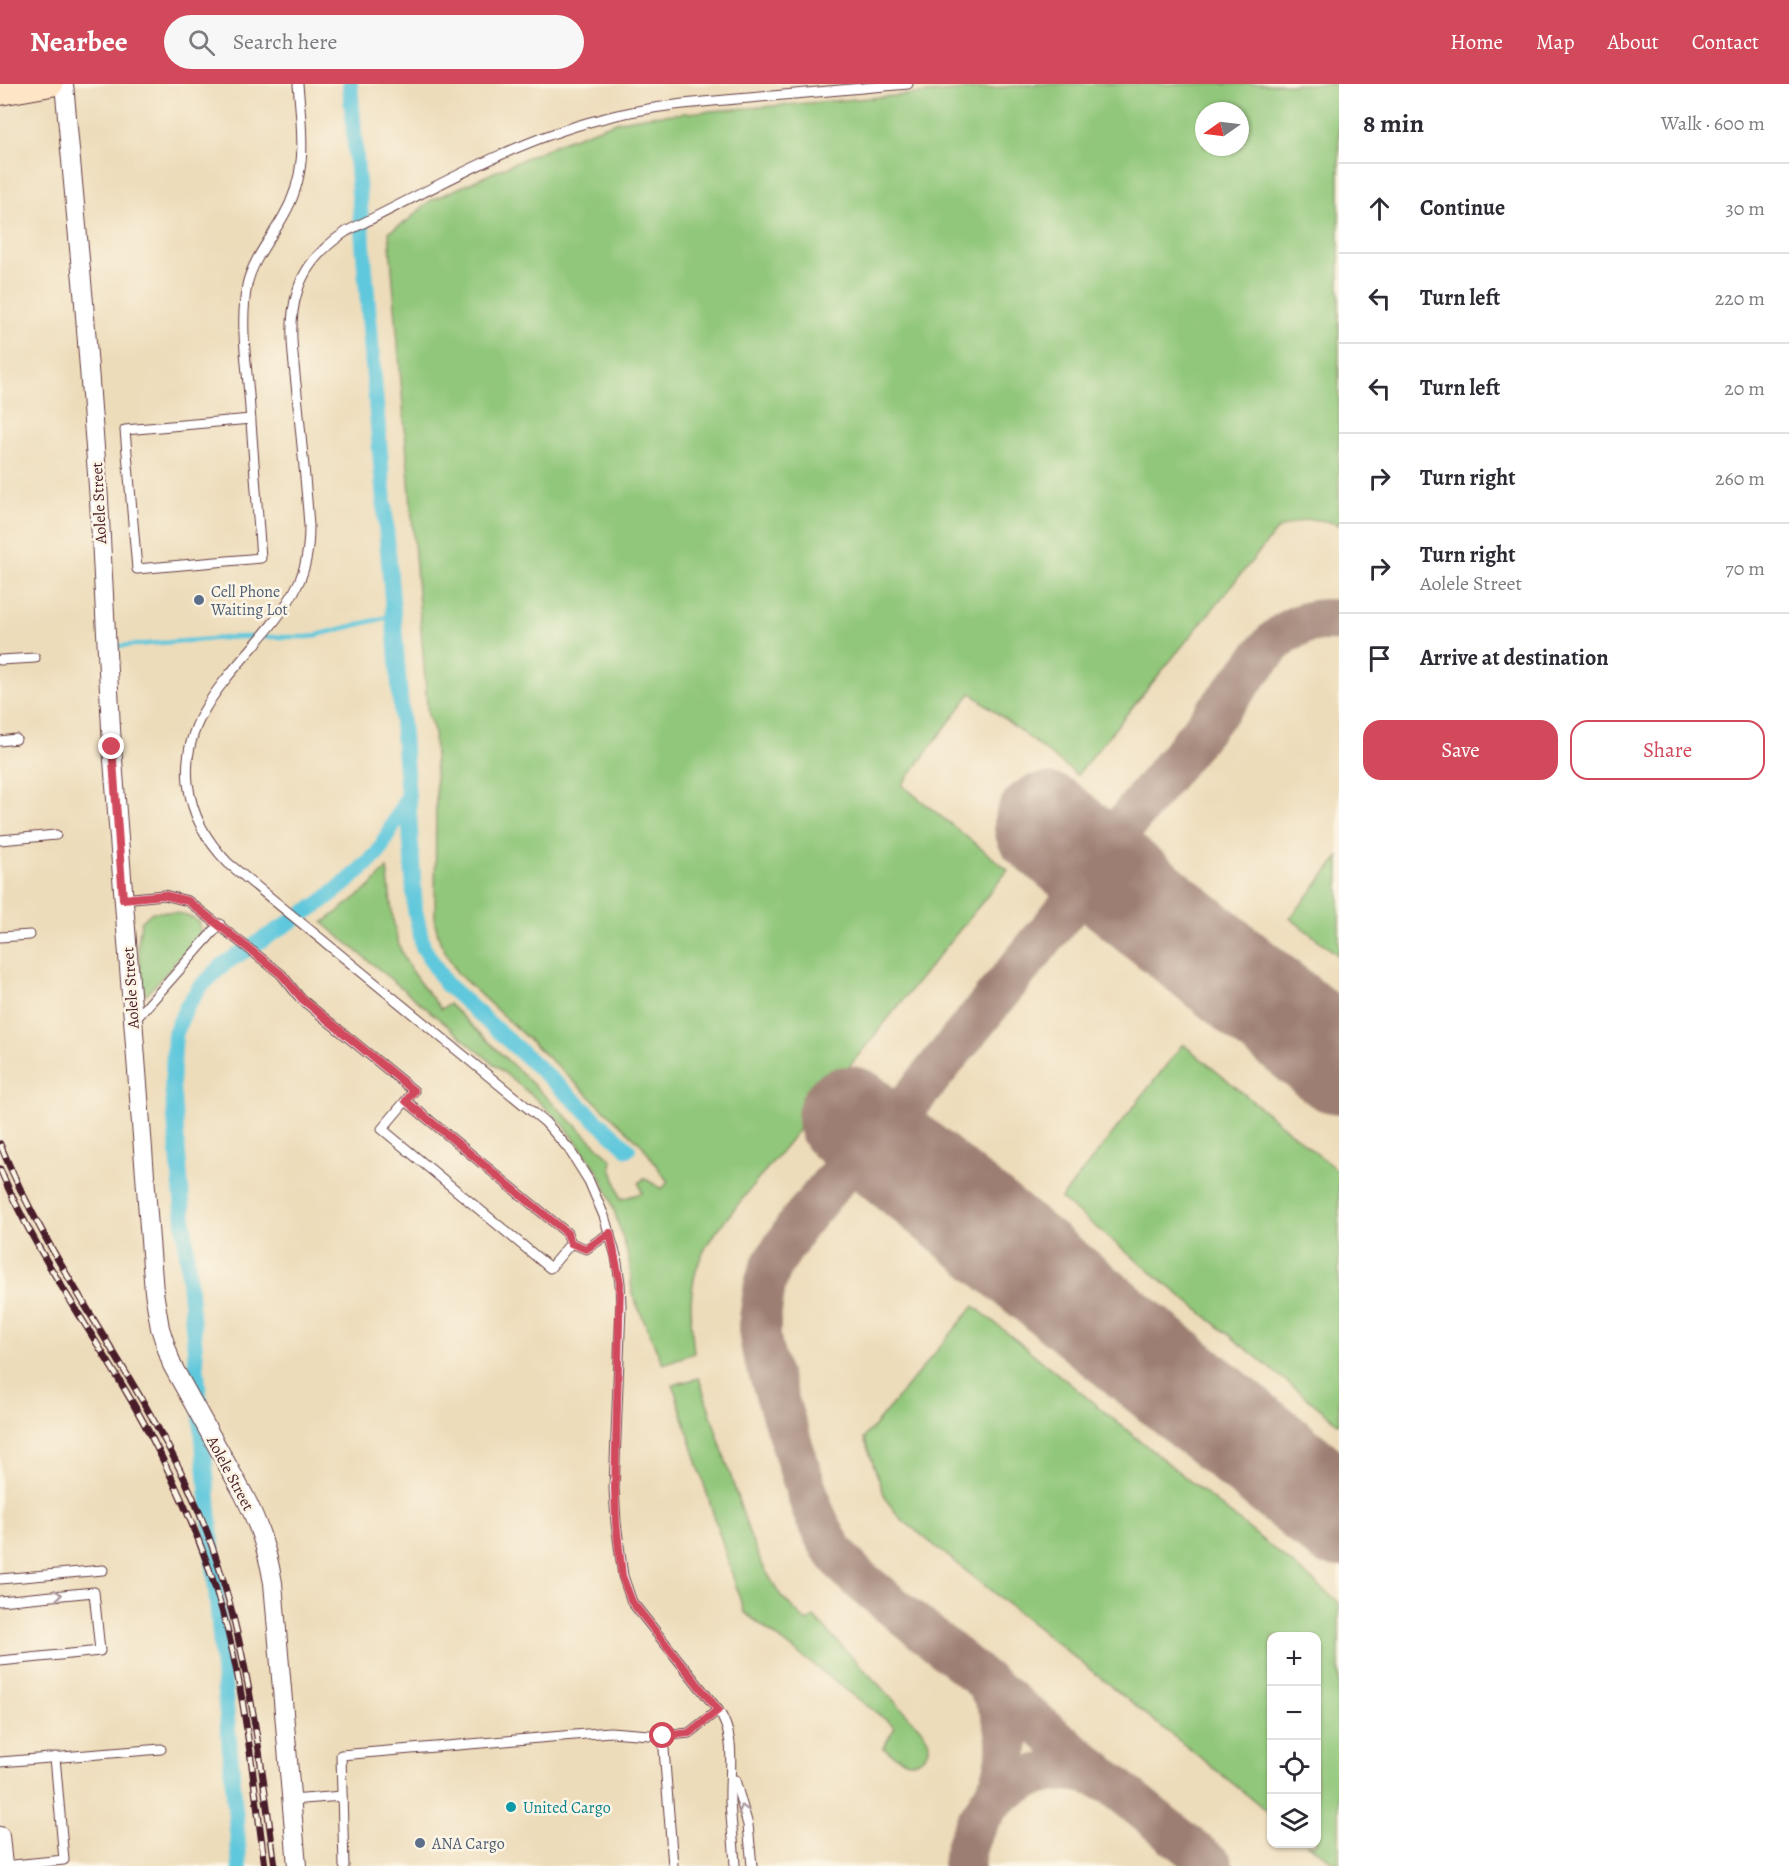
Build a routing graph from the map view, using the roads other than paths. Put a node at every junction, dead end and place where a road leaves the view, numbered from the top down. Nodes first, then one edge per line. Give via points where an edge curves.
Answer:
1 (51, 84) edge
2 (64, 84) edge
3 (298, 84) edge
4 (908, 84) edge
5 (0, 93) edge
6 (251, 419) junction
7 (35, 658) dead end
8 (0, 660) edge
9 (16, 739) dead end
10 (0, 741) edge
11 (56, 835) dead end
12 (0, 840) edge
13 (123, 899) junction
14 (220, 924) junction
15 (30, 935) dead end
16 (0, 938) edge
17 (132, 1023) junction
18 (406, 1101) junction
19 (610, 1233) junction
20 (571, 1243) junction
21 (104, 1570) dead end
22 (0, 1579) edge
23 (0, 1601) edge
24 (0, 1661) edge
25 (718, 1710) junction
26 (663, 1736) junction
27 (161, 1749) dead end
28 (55, 1757) junction
29 (0, 1762) edge
30 (732, 1772) junction
31 (342, 1796) junction
32 (291, 1800) junction
33 (0, 1836) edge
34 (3, 1866) edge
35 (297, 1866) edge
36 (344, 1866) edge
37 (673, 1866) edge
38 (735, 1866) edge
39 (752, 1866) edge

1 - 5 street
2 - 13 street, Aolele Street via 86,326
3 - 6 lane via 304,150 295,192 247,284 244,328
4 - 19 lane via 677,104 599,119 530,143 347,231 328,244 302,279 294,310 294,351 308,514 304,570 281,611 217,689 200,716 190,745 188,777 193,808 206,837 228,864 551,1128 589,1181
6 - 6 lane via 261,558 137,569 125,430
7 - 8 lane
9 - 10 lane
11 - 12 lane
13 - 14 lane via 177,897
13 - 17 street, Aolele Street
14 - 17 lane
14 - 18 lane via 281,974 302,999 414,1091
15 - 16 lane
17 - 32 street, Aolele Street via 154,1292 166,1347 181,1384 255,1517 270,1568
18 - 20 lane via 567,1233
18 - 20 lane via 382,1129 550,1268
19 - 20 lane via 586,1249
19 - 25 lane via 620,1283 615,1488 622,1576 632,1602
21 - 22 lane
23 -> 24 lane via 94,1592 100,1651
25 - 26 lane via 689,1733
25 - 30 lane via 729,1730
26 - 31 lane via 610,1732 341,1755
26 - 37 lane
27 - 28 lane
28 - 29 lane
28 - 34 lane via 64,1860
30 - 38 lane
39 -> 30 lane via 748,1825
31 - 32 lane
31 - 36 lane
32 - 35 street, Aolele Street
33 - 34 street

